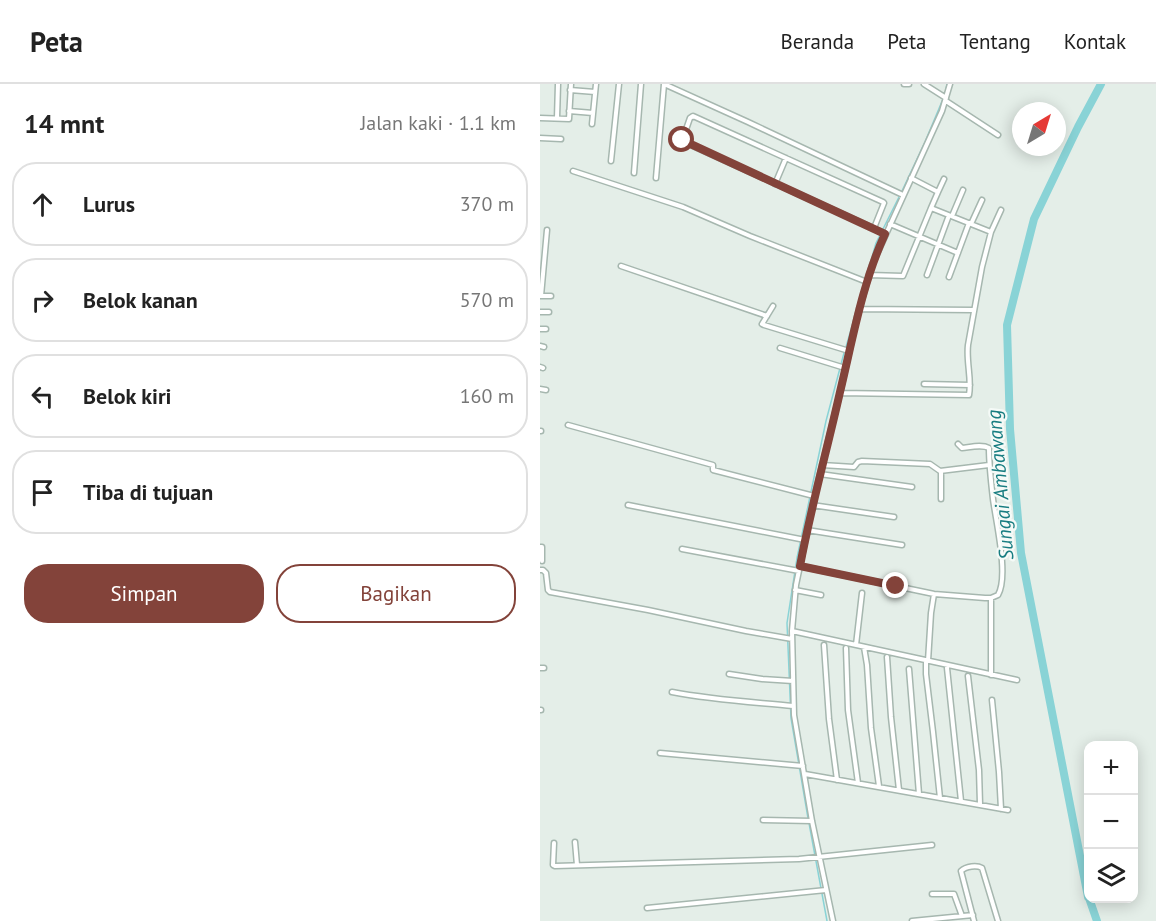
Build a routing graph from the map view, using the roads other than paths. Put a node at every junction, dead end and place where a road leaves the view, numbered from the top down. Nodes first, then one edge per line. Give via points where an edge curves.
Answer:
1 (558, 84) edge
2 (596, 84) edge
3 (619, 84) edge
4 (642, 84) edge
5 (664, 84) edge
6 (924, 84) edge
7 (950, 84) edge
8 (571, 87) edge
9 (595, 92) junction
10 (946, 99) junction
11 (569, 111) junction
12 (593, 113) junction
13 (540, 118) edge
14 (557, 118) junction
15 (592, 124) dead end
16 (998, 135) dead end
17 (540, 138) edge
18 (561, 139) dead end
19 (786, 158) junction
20 (611, 161) dead end
21 (573, 171) dead end
22 (634, 173) dead end
23 (656, 177) dead end
24 (911, 178) junction
25 (944, 179) dead end
26 (775, 183) junction
27 (963, 190) dead end
28 (938, 192) junction
29 (903, 195) junction
30 (982, 200) dead end
31 (931, 208) junction
32 (1000, 210) dead end
33 (950, 217) junction
34 (970, 223) junction
35 (890, 224) junction
36 (874, 228) junction
37 (547, 230) dead end
38 (885, 234) junction
39 (990, 234) junction
40 (918, 237) junction
41 (938, 245) junction
42 (958, 253) junction
43 (621, 266) dead end
44 (927, 274) dead end
45 (869, 275) junction
46 (950, 277) dead end
47 (867, 282) junction
48 (541, 296) edge
49 (551, 296) dead end
50 (773, 306) dead end
51 (859, 309) junction
52 (974, 310) junction
53 (540, 312) edge
54 (549, 312) dead end
55 (767, 316) junction
56 (780, 348) dead end
57 (849, 351) junction
58 (845, 368) junction
59 (924, 384) dead end
60 (970, 385) junction
61 (540, 389) edge
62 (546, 390) dead end
63 (840, 393) junction
64 (568, 425) dead end
65 (958, 444) dead end
66 (822, 465) junction
67 (990, 465) junction
68 (941, 471) junction
69 (820, 474) junction
70 (912, 487) dead end
71 (814, 496) junction
72 (941, 499) dead end
73 (628, 504) dead end
74 (812, 505) junction
75 (894, 517) dead end
76 (807, 530) junction
77 (805, 540) junction
78 (902, 545) dead end
79 (540, 547) edge
80 (682, 549) dead end
81 (542, 561) dead end
82 (799, 568) junction
83 (540, 570) edge
84 (795, 590) junction
85 (862, 592) dead end
86 (934, 594) junction
87 (821, 595) dead end
88 (991, 598) junction
89 (792, 631) junction
90 (792, 639) junction
91 (824, 645) dead end
92 (856, 645) junction
93 (864, 647) junction
94 (846, 648) dead end
95 (887, 657) dead end
96 (927, 661) junction
97 (947, 668) dead end
98 (909, 669) dead end
99 (729, 674) dead end
100 (991, 675) junction
101 (968, 676) dead end
102 (1017, 680) dead end
103 (793, 681) junction
104 (672, 692) dead end
105 (992, 700) dead end
106 (794, 706) junction
107 (660, 753) dead end
108 (803, 766) junction
109 (804, 774) junction
110 (837, 780) junction
111 (858, 783) junction
112 (879, 786) junction
113 (899, 790) junction
114 (919, 794) junction
115 (940, 798) junction
116 (961, 801) junction
117 (980, 804) junction
118 (1000, 809) junction
119 (1008, 810) dead end
120 (763, 820) dead end
121 (812, 821) junction
122 (575, 842) dead end
123 (554, 843) dead end
124 (932, 845) dead end
125 (817, 858) junction
126 (577, 865) junction
127 (824, 891) junction
128 (932, 894) dead end
129 (647, 908) dead end
130 (973, 915) junction
131 (962, 916) junction
132 (832, 921) edge
133 (912, 921) edge
134 (974, 921) edge
135 (998, 921) edge

1 - 14 street
2 - 9 street
3 - 20 street
4 - 22 street
5 - 23 street
5 - 29 street
6 - 10 street
7 - 10 street
8 - 9 street
8 - 11 street
9 - 12 street
10 - 16 street
10 - 24 street
11 - 12 street
11 - 14 street via 568,119
12 - 15 street
13 - 14 street
17 - 18 street
19 - 26 street
19 - 26 street via 690,118 682,141
19 - 36 street via 883,202
21 - 47 street via 683,207
24 - 28 street
24 - 29 street
25 - 28 street
26 - 36 street
27 - 33 street
28 - 31 street
29 - 35 street
30 - 34 street
31 - 33 street
31 - 40 street
32 - 39 street
33 - 34 street
33 - 41 street
34 - 39 street
34 - 42 street
35 - 38 street
35 - 40 street
36 - 38 street
37 - 48 street
38 - 45 street
39 - 52 street
40 - 41 street
40 - 45 street via 903,276
41 - 42 street
41 - 44 street
42 - 46 street
43 - 55 street
45 - 47 street
47 - 51 street
48 - 49 street
50 - 55 street
51 - 52 street
51 - 57 street
52 - 60 street via 967,352
53 - 54 street
55 - 57 street via 764,326
56 - 58 street
57 - 58 street
58 - 63 street
59 - 60 street
60 - 63 street via 969,395
61 - 62 street
63 - 66 street
64 - 71 street via 713,465 713,470
65 - 67 street via 962,448 988,447
66 - 68 street via 854,467 862,460 930,464
66 - 69 street
67 - 68 street
67 - 88 street via 1002,562 1001,590
68 - 72 street
69 - 70 street
69 - 71 street
71 - 74 street
73 - 77 street
74 - 75 street
74 - 76 street
76 - 77 street
76 - 78 street
77 - 82 street
79 - 81 street
80 - 82 street
82 - 84 street
82 - 86 street
83 - 90 street via 546,573 550,592
84 - 87 street
84 - 89 street
85 - 92 street
86 - 88 street
86 - 96 street
88 - 100 street
89 - 90 street
89 - 92 street
90 - 103 street
91 - 110 street
92 - 93 street
93 - 96 street
93 - 112 street
94 - 111 street via 848,710
95 - 113 street
96 - 100 street
96 - 115 street
97 - 116 street
98 - 114 street
99 - 103 street
100 - 102 street
101 - 117 street
103 - 106 street
104 - 106 street
105 - 118 street
106 - 108 street
107 - 108 street
108 - 109 street
109 - 110 street
109 - 121 street
110 - 111 street
111 - 112 street
112 - 113 street
113 - 114 street
114 - 115 street
115 - 116 street
116 - 117 street
117 - 118 street
118 - 119 street
120 - 121 street
121 - 125 street
122 - 126 street
123 - 126 street via 554,866
124 - 125 street
125 - 126 street
125 - 127 street
127 - 129 street
127 - 132 street
128 - 131 street via 953,893
130 - 131 street
130 - 134 street
130 - 135 street via 961,871 978,866 982,868
131 - 133 street

